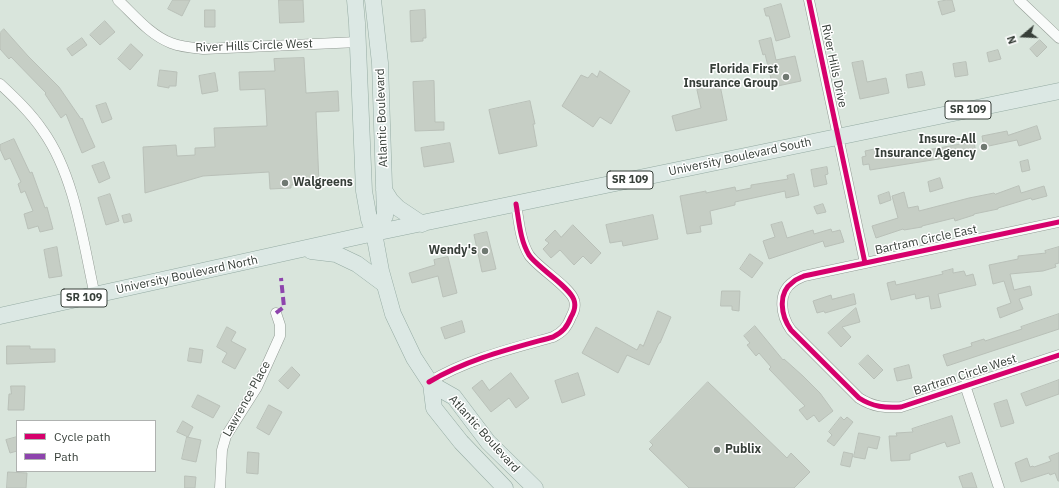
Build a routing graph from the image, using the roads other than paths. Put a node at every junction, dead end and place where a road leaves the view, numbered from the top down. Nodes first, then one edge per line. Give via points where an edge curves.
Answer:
1 (118, 0) edge
2 (355, 0) edge
3 (373, 0) edge
4 (809, 0) edge
5 (1019, 0) edge
6 (1059, 38) edge
7 (358, 42) junction
8 (0, 84) edge
9 (1059, 91) edge
10 (839, 137) junction
11 (384, 190) junction
12 (516, 204) junction
13 (1059, 222) edge
14 (422, 224) junction
15 (374, 233) junction
16 (304, 249) junction
17 (865, 263) junction
18 (384, 284) junction
19 (95, 296) junction
20 (276, 313) dead end
21 (0, 316) edge
22 (1059, 355) edge
23 (430, 383) junction
24 (965, 385) junction
25 (877, 406) joint
26 (220, 488) edge
27 (504, 488) edge
28 (535, 488) edge
29 (998, 488) edge

1 - 7 street, River Hills Circle West via 158,37 188,47 204,49
2 - 7 main road, Atlantic Boulevard
3 - 11 main road, Atlantic Boulevard via 380,63
4 - 10 street, River Hills Drive
5 - 6 street
7 - 15 main road, Atlantic Boulevard via 364,191
8 - 19 street via 28,111 56,151 72,195
9 - 10 main road, University Boulevard South / SR 109
10 - 12 main road, University Boulevard South / SR 109
10 - 17 street, River Hills Drive
11 - 14 main road via 394,205
11 - 15 main road, Atlantic Boulevard via 385,216
12 - 14 main road, University Boulevard South / SR 109
12 - 23 street via 521,233 529,254 569,292 574,299 574,313 566,328 553,337 472,360
13 - 17 street, Bartram Circle East
14 - 15 main road, University Boulevard South / SR 109
15 - 16 main road, University Boulevard North / SR 109
15 - 18 main road, Atlantic Boulevard
16 - 18 main road via 336,254 357,264
16 - 19 main road, University Boulevard North / SR 109
17 - 25 street, Bartram Circle East via 804,276 793,281 786,288 783,313 785,322 791,330 859,398
18 - 23 main road, Atlantic Boulevard via 394,314 414,358
19 - 21 main road, University Boulevard North / SR 109
20 - 26 street, Lawrence Place via 280,336 257,387 226,436 220,470
22 - 24 street, Bartram Circle West
23 - 27 main road, Atlantic Boulevard via 434,408 465,447
23 - 28 main road, Atlantic Boulevard via 454,397 488,442
24 - 25 street, Bartram Circle West via 901,407
24 - 29 street

